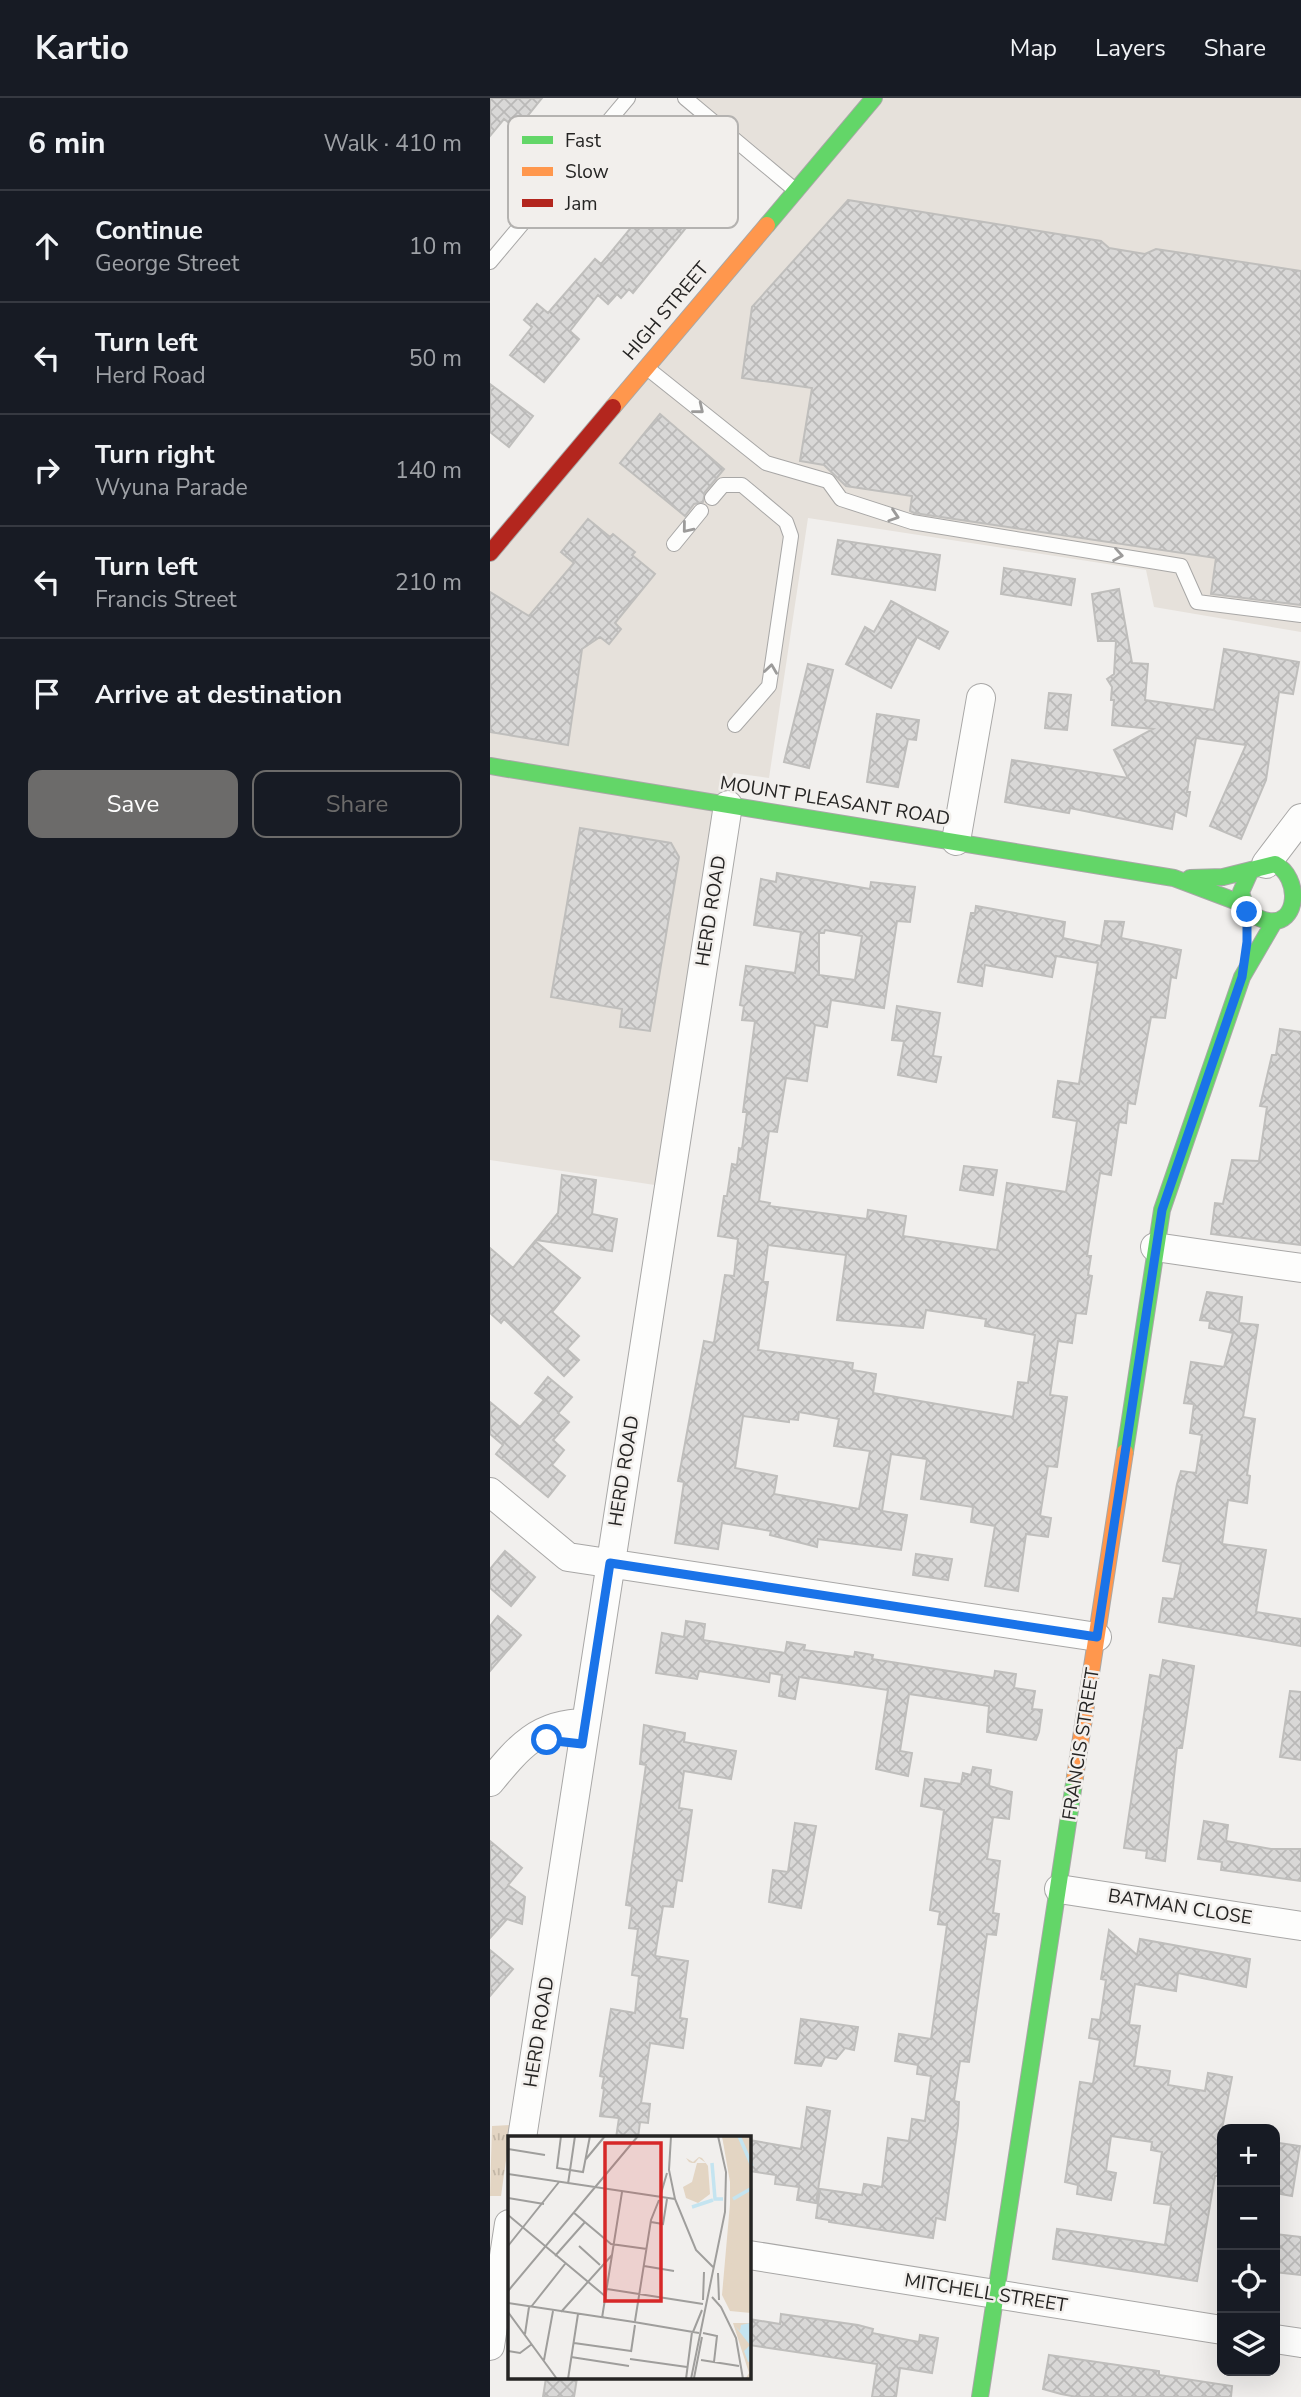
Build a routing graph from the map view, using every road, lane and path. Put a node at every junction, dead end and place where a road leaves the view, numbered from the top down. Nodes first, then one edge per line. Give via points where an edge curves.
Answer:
1 (628, 98) edge
2 (685, 98) edge
3 (874, 98) edge
4 (613, 116) edge
5 (706, 116) edge
6 (738, 142) edge
7 (796, 191) junction
8 (519, 228) edge
9 (490, 262) edge
10 (646, 367) junction
11 (712, 498) dead end
12 (701, 511) dead end
13 (674, 544) dead end
14 (490, 553) edge
15 (1301, 615) edge
16 (981, 698) dead end
17 (735, 725) dead end
18 (490, 766) edge
19 (728, 805) junction
20 (1301, 818) edge
21 (1301, 834) edge
22 (956, 841) junction
23 (1258, 868) junction
24 (1174, 878) junction
25 (1297, 880) edge
26 (1245, 908) junction
27 (1295, 913) edge
28 (1274, 922) junction
29 (1242, 977) junction
30 (1156, 1247) junction
31 (1301, 1268) edge
32 (490, 1492) edge
33 (610, 1563) junction
34 (1097, 1637) junction
35 (584, 1734) junction
36 (490, 1782) edge
37 (1059, 1889) junction
38 (1301, 1926) edge
39 (522, 2136) edge
40 (508, 2230) edge
41 (751, 2255) edge
42 (996, 2294) junction
43 (1217, 2329) edge
44 (491, 2332) edge
45 (1280, 2340) edge
46 (1301, 2343) edge
47 (981, 2397) edge

1 - 4 lane
2 - 5 lane
3 - 7 street, HIGH STREET
6 - 7 lane
7 - 10 street, HIGH STREET
8 - 9 lane
10 - 14 street, HIGH STREET
10 -> 15 lane via 766,463 828,481 841,499 912,522 1181,566 1197,602
17 -> 11 lane via 769,686 790,537 786,522 742,485 723,485
12 -> 13 lane
16 - 22 street
18 - 19 street, MOUNT PLEASANT ROAD
19 - 22 street, MOUNT PLEASANT ROAD
19 - 33 street, HERD ROAD
20 - 23 street
21 - 25 street
22 - 24 street, MOUNT PLEASANT ROAD
23 - 24 street, MOUNT PLEASANT ROAD via 1221,878
23 - 25 street via 1284,867
23 - 26 street via 1241,887
24 - 26 street, MOUNT PLEASANT ROAD via 1218,892
25 - 27 street
26 - 28 street, MOUNT PLEASANT ROAD via 1263,921
26 - 29 street, FRANCIS STREET
27 - 28 street
28 - 29 street, FRANCIS STREET
29 - 30 street, FRANCIS STREET via 1162,1210
30 - 31 street
30 - 34 street, FRANCIS STREET
32 - 33 street via 568,1558
33 - 34 street
33 - 35 street, HERD ROAD
34 - 37 street, FRANCIS STREET
35 - 36 street via 550,1727 527,1742
35 - 39 street, HERD ROAD
37 - 38 street, BATMAN CLOSE
37 - 42 street, FRANCIS STREET
40 - 44 street
41 - 42 street, MITCHELL STREET
42 - 43 street, MITCHELL STREET
42 - 47 street, FRANCIS STREET
45 - 46 street

